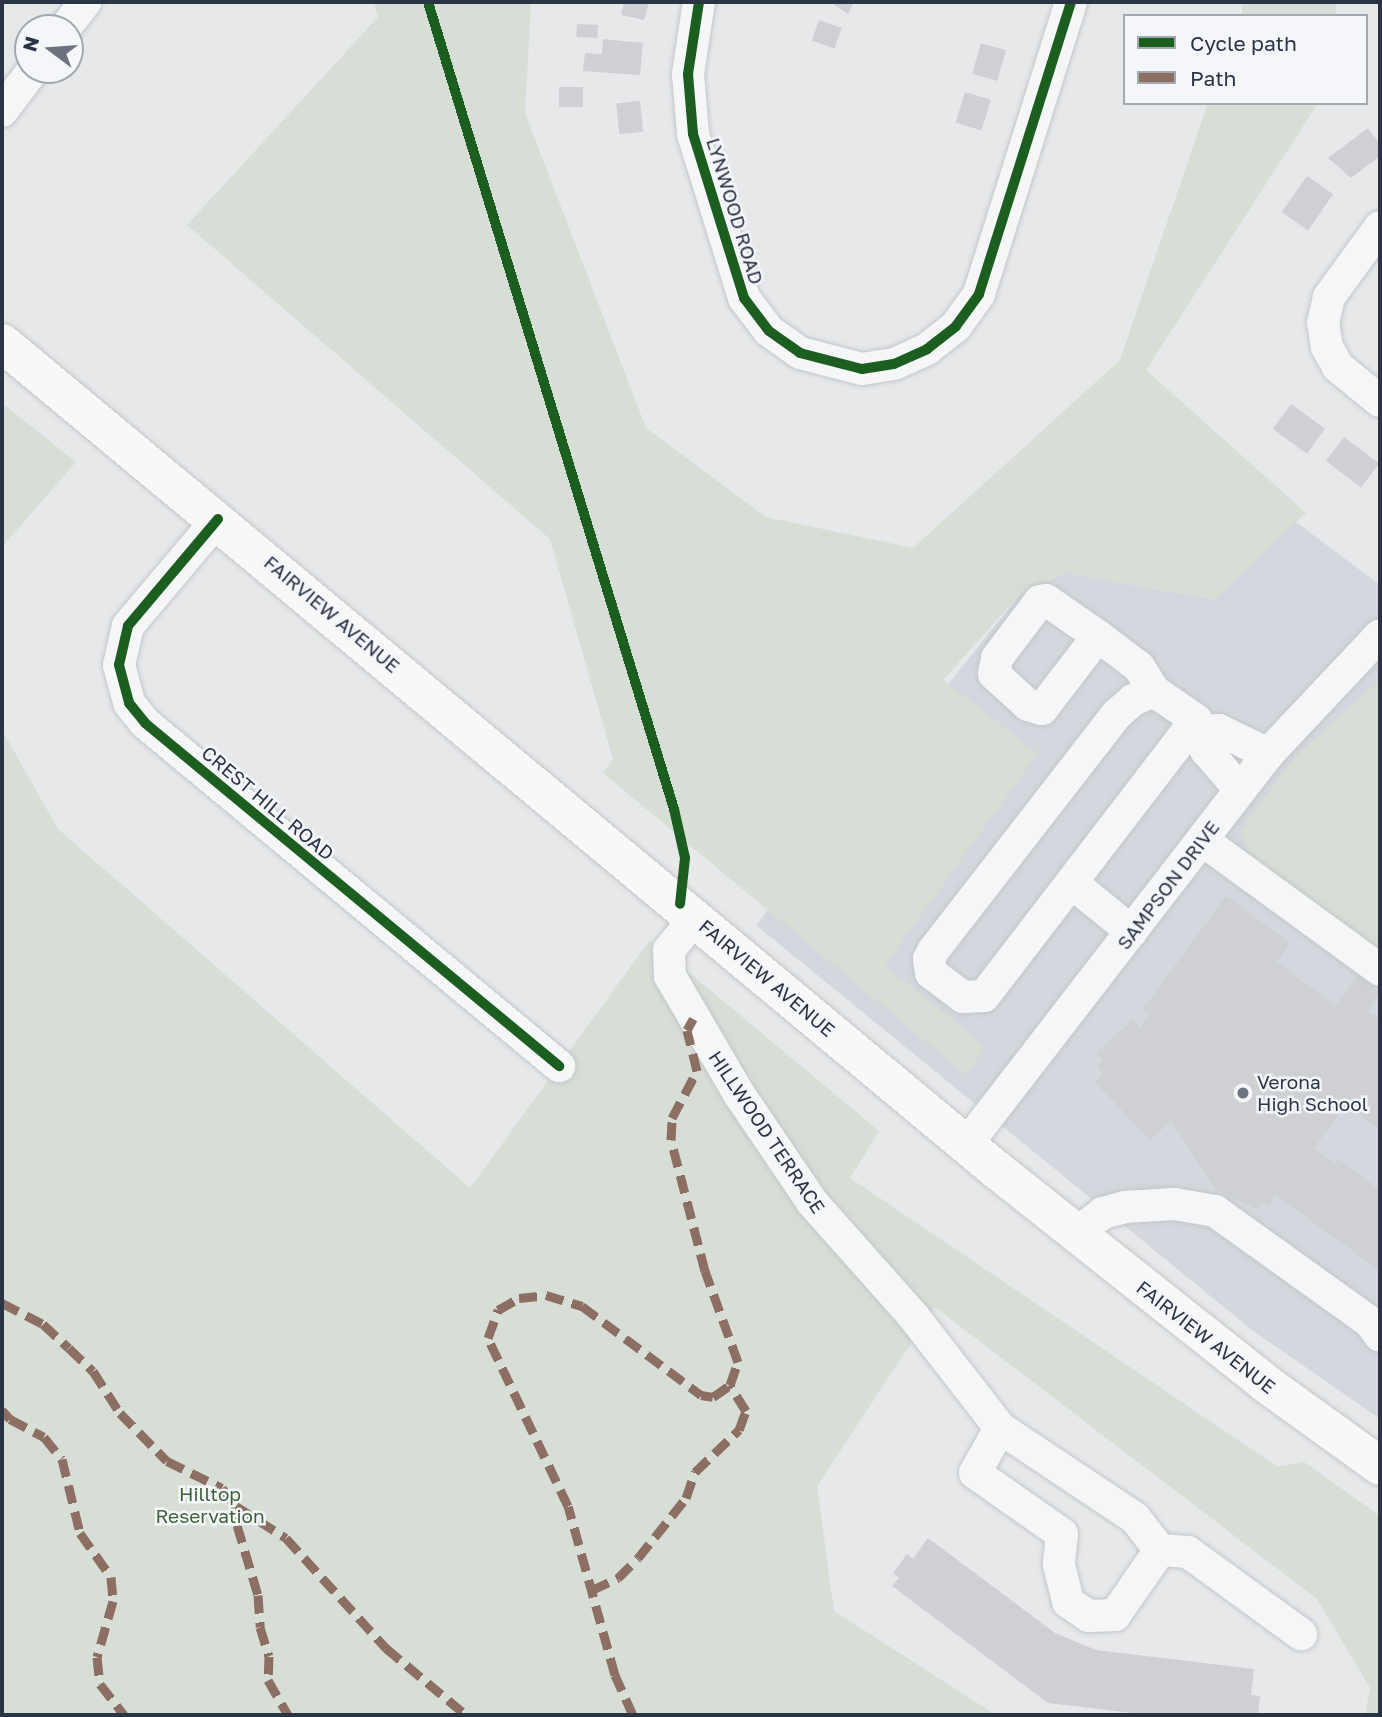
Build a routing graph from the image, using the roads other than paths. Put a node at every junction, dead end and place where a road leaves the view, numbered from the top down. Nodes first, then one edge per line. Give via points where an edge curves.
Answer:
1 (699, 2) edge
2 (1071, 2) edge
3 (22, 84) edge
4 (2, 111) edge
5 (1380, 227) edge
6 (2, 344) edge
7 (1380, 401) edge
8 (218, 519) junction
9 (1380, 635) edge
10 (1098, 636) dead end
11 (1154, 691) junction
12 (1199, 726) junction
13 (1268, 754) junction
14 (1240, 790) junction
15 (1202, 840) junction
16 (1072, 883) junction
17 (695, 918) junction
18 (1132, 932) junction
19 (1380, 970) edge
20 (559, 1066) dead end
21 (967, 1145) junction
22 (1076, 1234) junction
23 (1380, 1336) edge
24 (1000, 1428) junction
25 (1380, 1466) edge
26 (1160, 1550) junction
27 (1301, 1634) dead end

1 - 2 street, LYNWOOD ROAD via 688,74 693,134 744,298 769,331 800,353 862,369 894,364 928,349 956,326 979,294
3 - 4 street
5 - 7 street via 1329,297 1323,322 1327,347 1338,367
6 - 8 main road, FAIRVIEW AVENUE
8 - 17 main road, FAIRVIEW AVENUE
8 - 20 street, CREST HILL ROAD via 128,626 118,665 129,703 145,723
9 - 13 street, SAMPSON DRIVE
10 - 11 street via 1139,667
11 - 12 street
11 - 16 street via 1117,714 933,951 930,973 963,997 984,996
12 - 13 street via 1219,730
12 - 14 street via 1214,763
12 - 16 street
13 - 14 street, SAMPSON DRIVE
14 - 15 street, SAMPSON DRIVE
15 - 18 street, SAMPSON DRIVE
15 - 19 street
16 - 18 street
17 - 21 main road, FAIRVIEW AVENUE
17 - 24 street, HILLWOOD TERRACE via 667,957 685,1007 811,1202 914,1317
18 - 21 street, SAMPSON DRIVE
21 - 22 main road, FAIRVIEW AVENUE
22 - 23 street via 1103,1213 1125,1207 1174,1204 1215,1211 1370,1322
22 - 25 main road, FAIRVIEW AVENUE via 1265,1383
24 - 26 street via 1135,1518
24 - 26 street via 975,1473 1062,1534 1059,1565 1068,1602 1089,1616 1115,1615
26 - 27 street via 1188,1552

